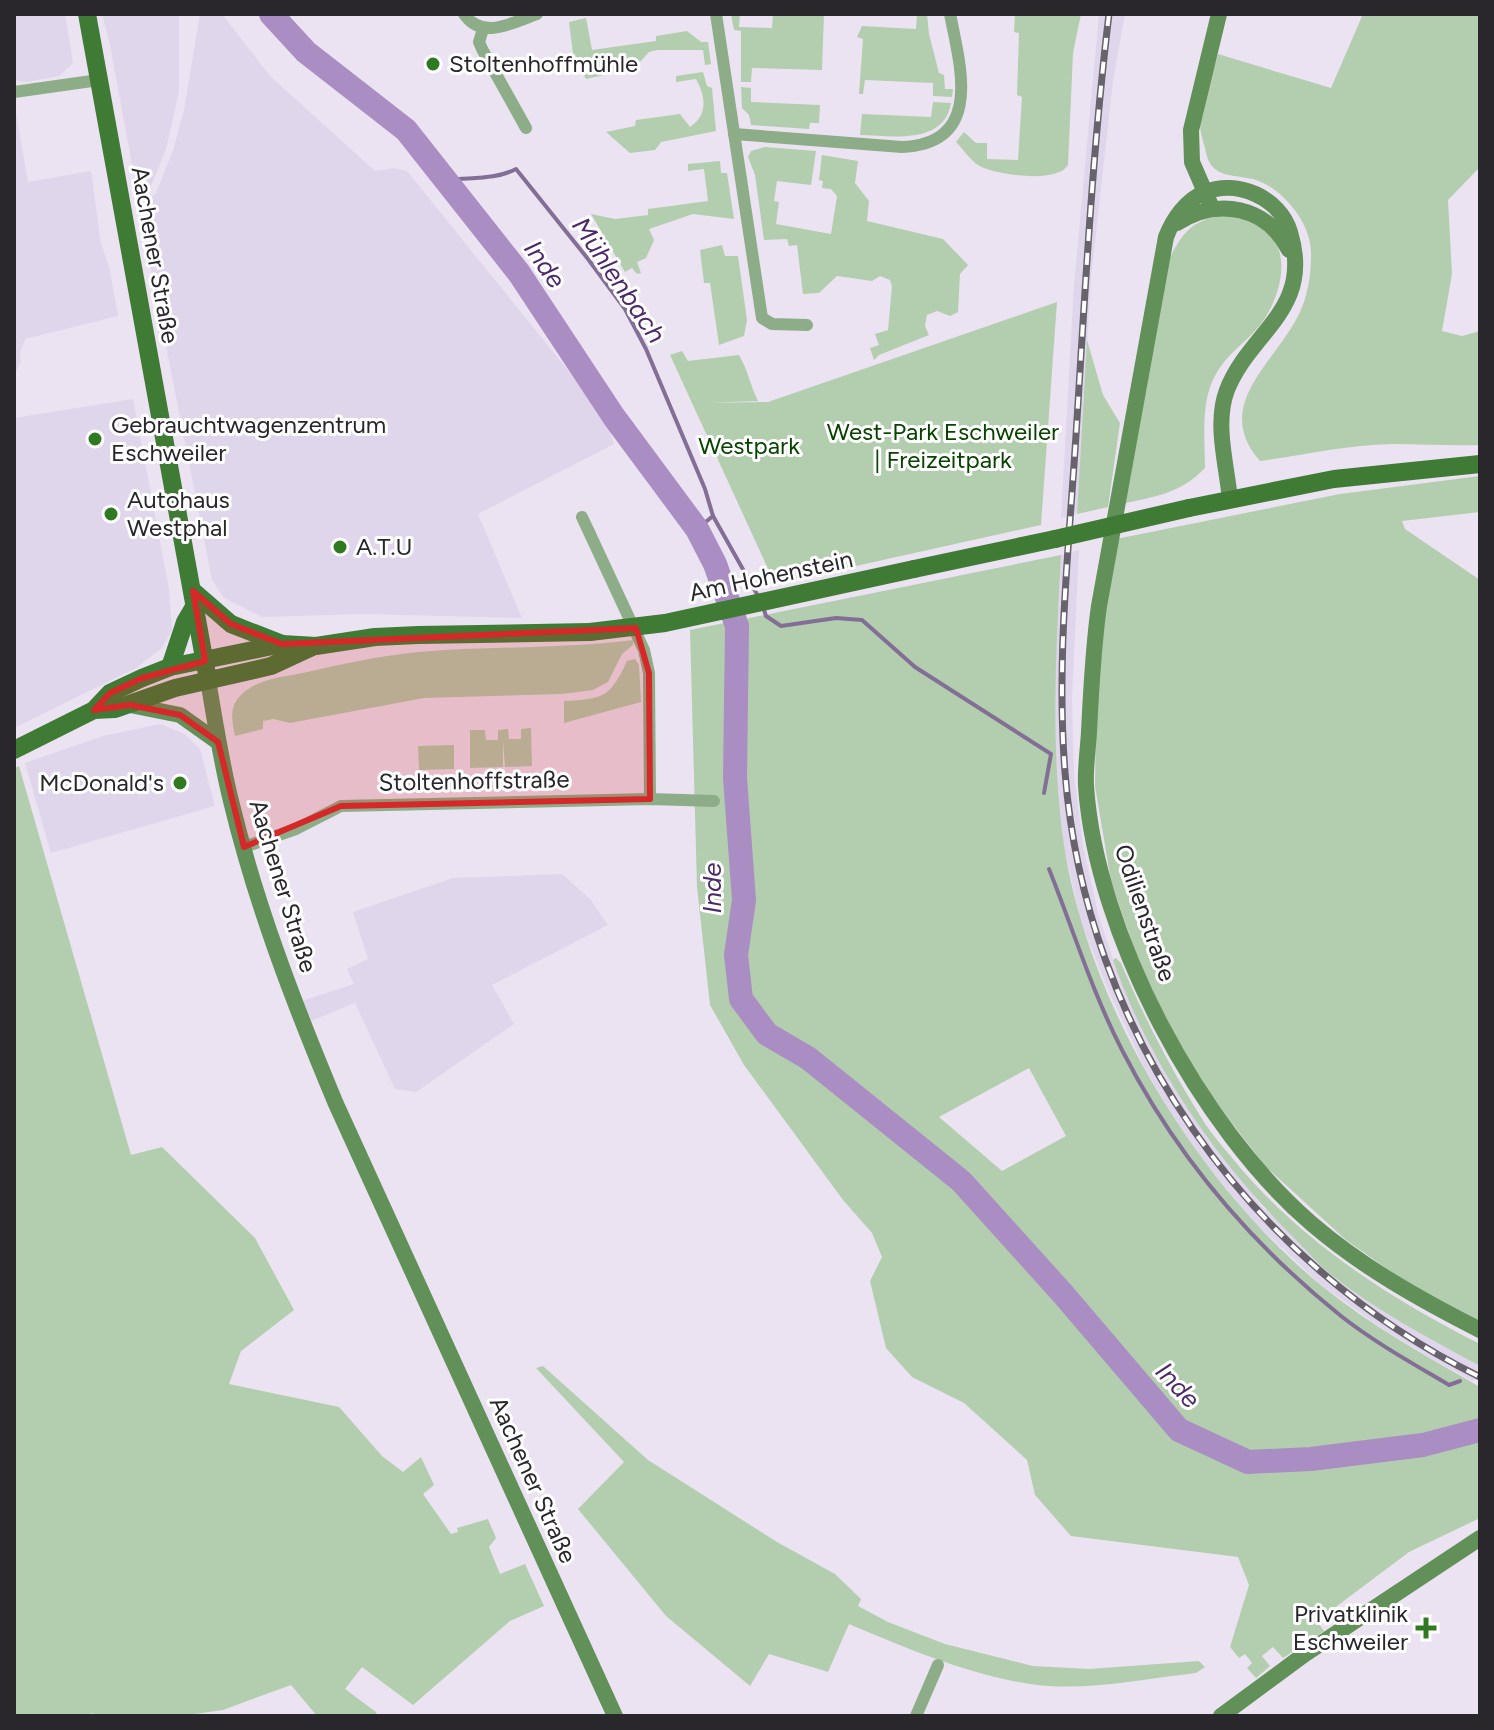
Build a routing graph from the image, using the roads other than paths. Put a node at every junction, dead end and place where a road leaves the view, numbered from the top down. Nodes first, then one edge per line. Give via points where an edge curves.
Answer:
1 (87, 14) edge
2 (464, 14) edge
3 (537, 14) edge
4 (716, 14) edge
5 (950, 14) edge
6 (1219, 14) edge
7 (483, 29) junction
8 (99, 80) junction
9 (14, 92) edge
10 (526, 128) dead end
11 (734, 134) junction
12 (1204, 192) junction
13 (1212, 208) junction
14 (1169, 228) junction
15 (1295, 263) junction
16 (807, 325) dead end
17 (1480, 464) edge
18 (1230, 500) junction
19 (582, 517) dead end
20 (194, 598) junction
21 (282, 644) junction
22 (316, 646) junction
23 (170, 667) junction
24 (206, 671) junction
25 (130, 705) junction
26 (94, 710) junction
27 (218, 742) junction
28 (14, 750) edge
29 (650, 799) junction
30 (714, 801) dead end
31 (244, 847) junction
32 (1480, 1330) edge
33 (1480, 1538) edge
34 (938, 1665) dead end
35 (615, 1716) edge
36 (916, 1716) edge
37 (1221, 1716) edge

1 - 8 main road, Aachener Straße
2 - 7 street
3 - 7 street
4 - 11 street
5 - 11 street via 961,91 955,119 941,138 902,147
6 - 12 main road via 1191,130 1192,162
7 - 10 street via 482,49
8 - 9 street
8 - 20 main road, Aachener Straße
11 - 16 street via 762,318 772,324
12 - 13 main road
12 - 14 main road, Odilienstraße
12 - 15 main road via 1229,188 1263,198 1284,218
13 - 14 main road
13 - 15 main road via 1254,214 1272,226
14 - 32 main road, Odilienstraße via 1093,649 1086,785 1104,882 1160,1022 1243,1151 1289,1202 1340,1246
15 - 18 main road via 1281,313 1226,391 1221,421
17 - 18 main road, Am Hohenstein via 1334,479
18 - 22 main road, Am Hohenstein, bridge via 665,623 590,632 375,637
19 - 29 street via 644,650 649,673
20 - 21 main road via 231,624
20 - 23 main road
20 - 24 main road, Aachener Straße
21 - 22 main road, Am Hohenstein
21 - 24 main road, Am Hohenstein
22 - 24 main road, Am Hohenstein via 271,666
23 - 24 main road
23 - 26 main road via 110,693
24 - 25 main road
24 - 27 main road, Aachener Straße
25 - 26 main road
25 - 27 main road via 180,715
26 - 28 main road
27 - 31 main road, Aachener Straße
29 - 30 street, Stoltenhoffstraße
29 - 31 street, Stoltenhoffstraße via 341,806
31 - 35 main road, Aachener Straße via 319,1063
33 - 37 main road
34 - 36 street

